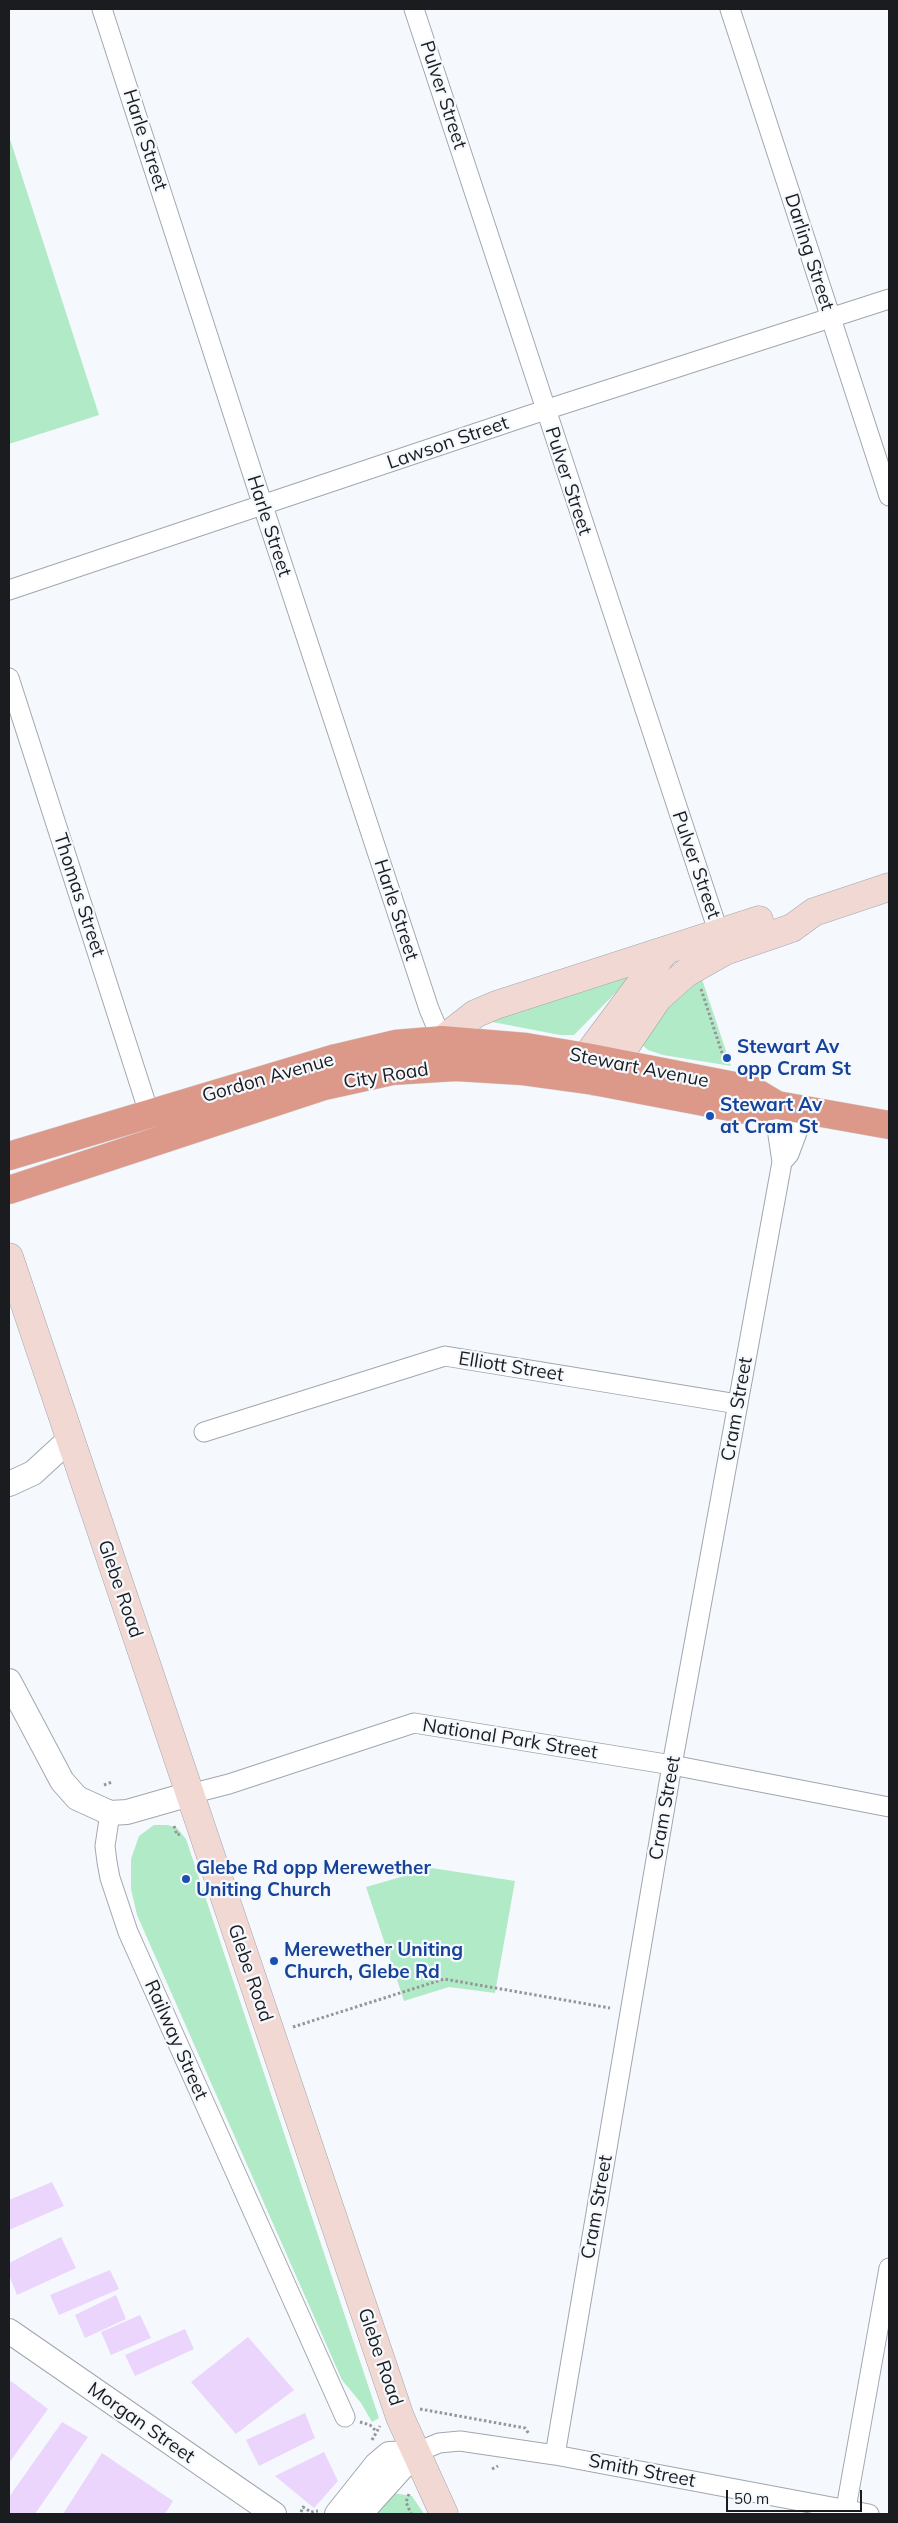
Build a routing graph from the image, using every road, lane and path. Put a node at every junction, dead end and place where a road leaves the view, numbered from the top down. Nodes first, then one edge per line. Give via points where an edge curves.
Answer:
1 (102, 9) edge
2 (414, 9) edge
3 (730, 9) edge
4 (889, 299) edge
5 (830, 318) junction
6 (545, 410) junction
7 (889, 496) edge
8 (262, 506) junction
9 (9, 590) edge
10 (10, 689) edge
11 (889, 887) edge
12 (722, 942) junction
13 (664, 952) junction
14 (700, 986) dead end
15 (442, 1040) junction
16 (723, 1056) dead end
17 (614, 1063) junction
18 (590, 1069) junction
19 (776, 1105) junction
20 (806, 1111) junction
21 (150, 1113) junction
22 (889, 1125) edge
23 (9, 1156) edge
24 (782, 1162) junction
25 (9, 1190) edge
26 (9, 1257) edge
27 (738, 1404) junction
28 (204, 1432) dead end
29 (70, 1439) junction
30 (9, 1484) edge
31 (9, 1681) edge
32 (672, 1765) junction
33 (112, 1782) dead end
34 (104, 1785) dead end
35 (190, 1794) junction
36 (889, 1807) edge
37 (110, 1813) junction
38 (610, 2008) dead end
39 (293, 2027) dead end
40 (889, 2268) edge
41 (9, 2331) edge
42 (422, 2408) dead end
43 (345, 2417) dead end
44 (525, 2428) dead end
45 (415, 2453) junction
46 (555, 2455) junction
47 (409, 2494) dead end
48 (301, 2512) dead end
49 (329, 2512) edge
50 (846, 2512) edge
51 (274, 2514) edge
52 (360, 2514) edge
53 (411, 2514) edge
54 (444, 2514) edge
55 (869, 2514) edge

1 - 8 street, Harle Street
2 - 6 street, Pulver Street
3 - 5 street, Darling Street
4 - 5 street, Lawson Street
5 - 6 street, Lawson Street
5 - 7 street, Darling Street
6 - 8 street, Lawson Street
6 - 12 street, Pulver Street
8 - 9 street, Lawson Street
8 - 15 street, Harle Street
10 - 21 street, Thomas Street
11 - 12 main road via 814,912 792,928
12 - 13 main road
12 - 17 main road via 658,998
13 - 15 main road via 496,1005 475,1014
13 - 18 main road
14 - 16 path
15 - 18 highway, Stewart Avenue via 526,1047
15 - 21 highway, Gordon Avenue via 395,1044 336,1058
17 - 18 highway, Stewart Avenue
17 - 19 highway, Stewart Avenue via 750,1090
18 - 19 highway, City Road via 746,1110
18 - 25 highway, City Road via 456,1067 367,1076 316,1089
19 - 20 highway, Stewart Avenue
19 - 24 street, Cram Street
20 - 22 highway, Stewart Avenue
20 - 24 street, Cram Street via 789,1154
21 - 23 highway, Gordon Avenue
24 - 27 street, Cram Street
26 - 29 main road, Glebe Road
27 - 28 street, Elliott Street via 445,1356
27 - 32 street, Cram Street
29 - 30 street via 33,1473
29 - 35 main road, Glebe Road
31 - 37 street via 69,1790 77,1798
32 - 35 street, National Park Street via 414,1723
32 - 36 street, National Park Street
32 - 46 street, Cram Street
33 - 34 path
35 - 37 street, National Park Street via 141,1810
35 - 45 main road, Glebe Road
37 - 43 street, Railway Street via 105,1846 107,1862 128,1932
38 - 39 path via 444,1979
40 - 50 street
41 - 51 street, Morgan Street
42 - 44 path
45 - 46 street, Smith Street via 439,2443 460,2440
45 - 49 street via 390,2454
45 - 52 street
45 - 54 main road, Glebe Road
46 - 50 street, Smith Street
47 - 53 path via 406,2502
48 - 49 path via 303,2507 311,2512
50 - 55 street, Smith Street

